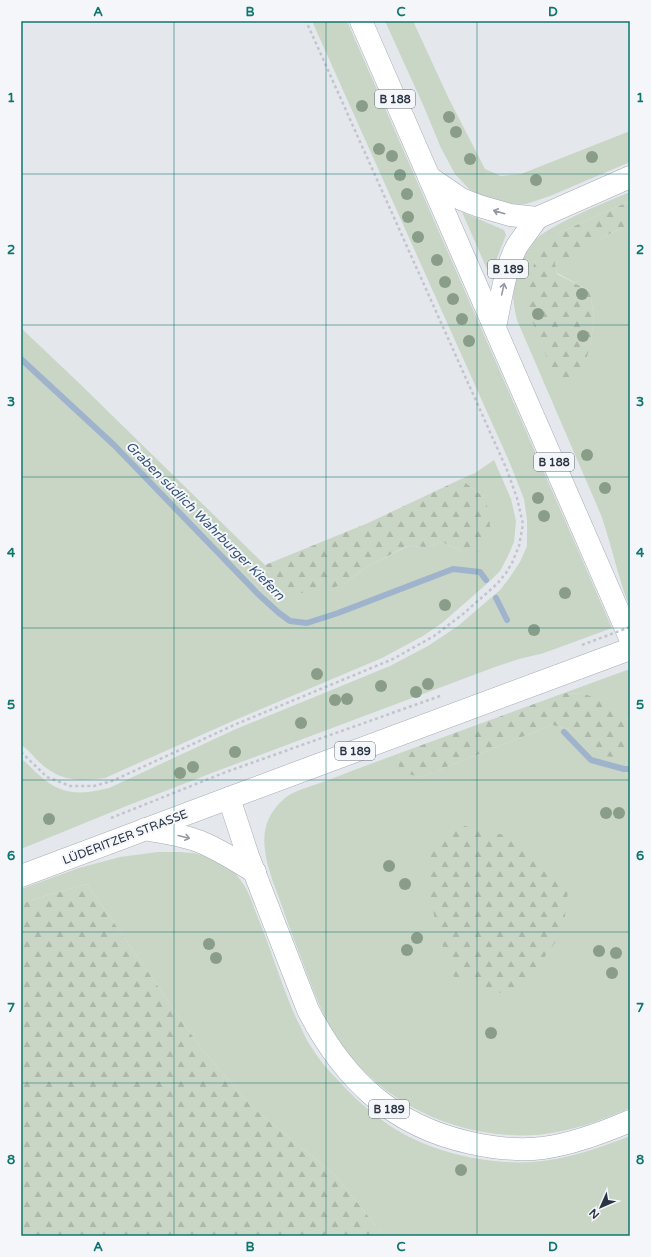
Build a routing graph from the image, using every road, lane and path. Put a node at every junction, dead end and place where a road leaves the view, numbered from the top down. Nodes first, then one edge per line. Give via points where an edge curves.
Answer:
1 (306, 21) edge
2 (361, 21) edge
3 (429, 177) junction
4 (630, 177) edge
5 (537, 218) junction
6 (496, 327) junction
7 (630, 627) edge
8 (630, 638) edge
9 (630, 648) edge
10 (585, 654) junction
11 (441, 695) dead end
12 (21, 752) edge
13 (229, 798) junction
14 (108, 819) dead end
15 (146, 829) junction
16 (255, 872) junction
17 (21, 876) edge
18 (630, 1121) edge

1 - 12 path via 507,470 523,524 517,552 497,584 434,636 393,659 234,725 112,781 94,786 70,786 48,777
2 - 3 main road, B 188
5 -> 3 main road via 510,216 479,206 461,199
3 - 6 main road, B 188
4 - 5 main road
6 -> 5 main road, B 189 via 510,264 517,247
6 - 8 main road, B 188
7 - 10 path, bridge
9 - 10 main road, B 189
10 - 13 main road, B 189
11 - 14 path via 226,772
13 - 15 main road, LÜDERITZER STRASSE
13 - 16 main road, B 189
15 -> 16 main road via 203,842
15 - 17 main road, LÜDERITZER STRASSE
16 - 18 main road, B 189 via 302,998 320,1034 349,1073 392,1111 429,1130 452,1138 487,1146 522,1149 570,1143

